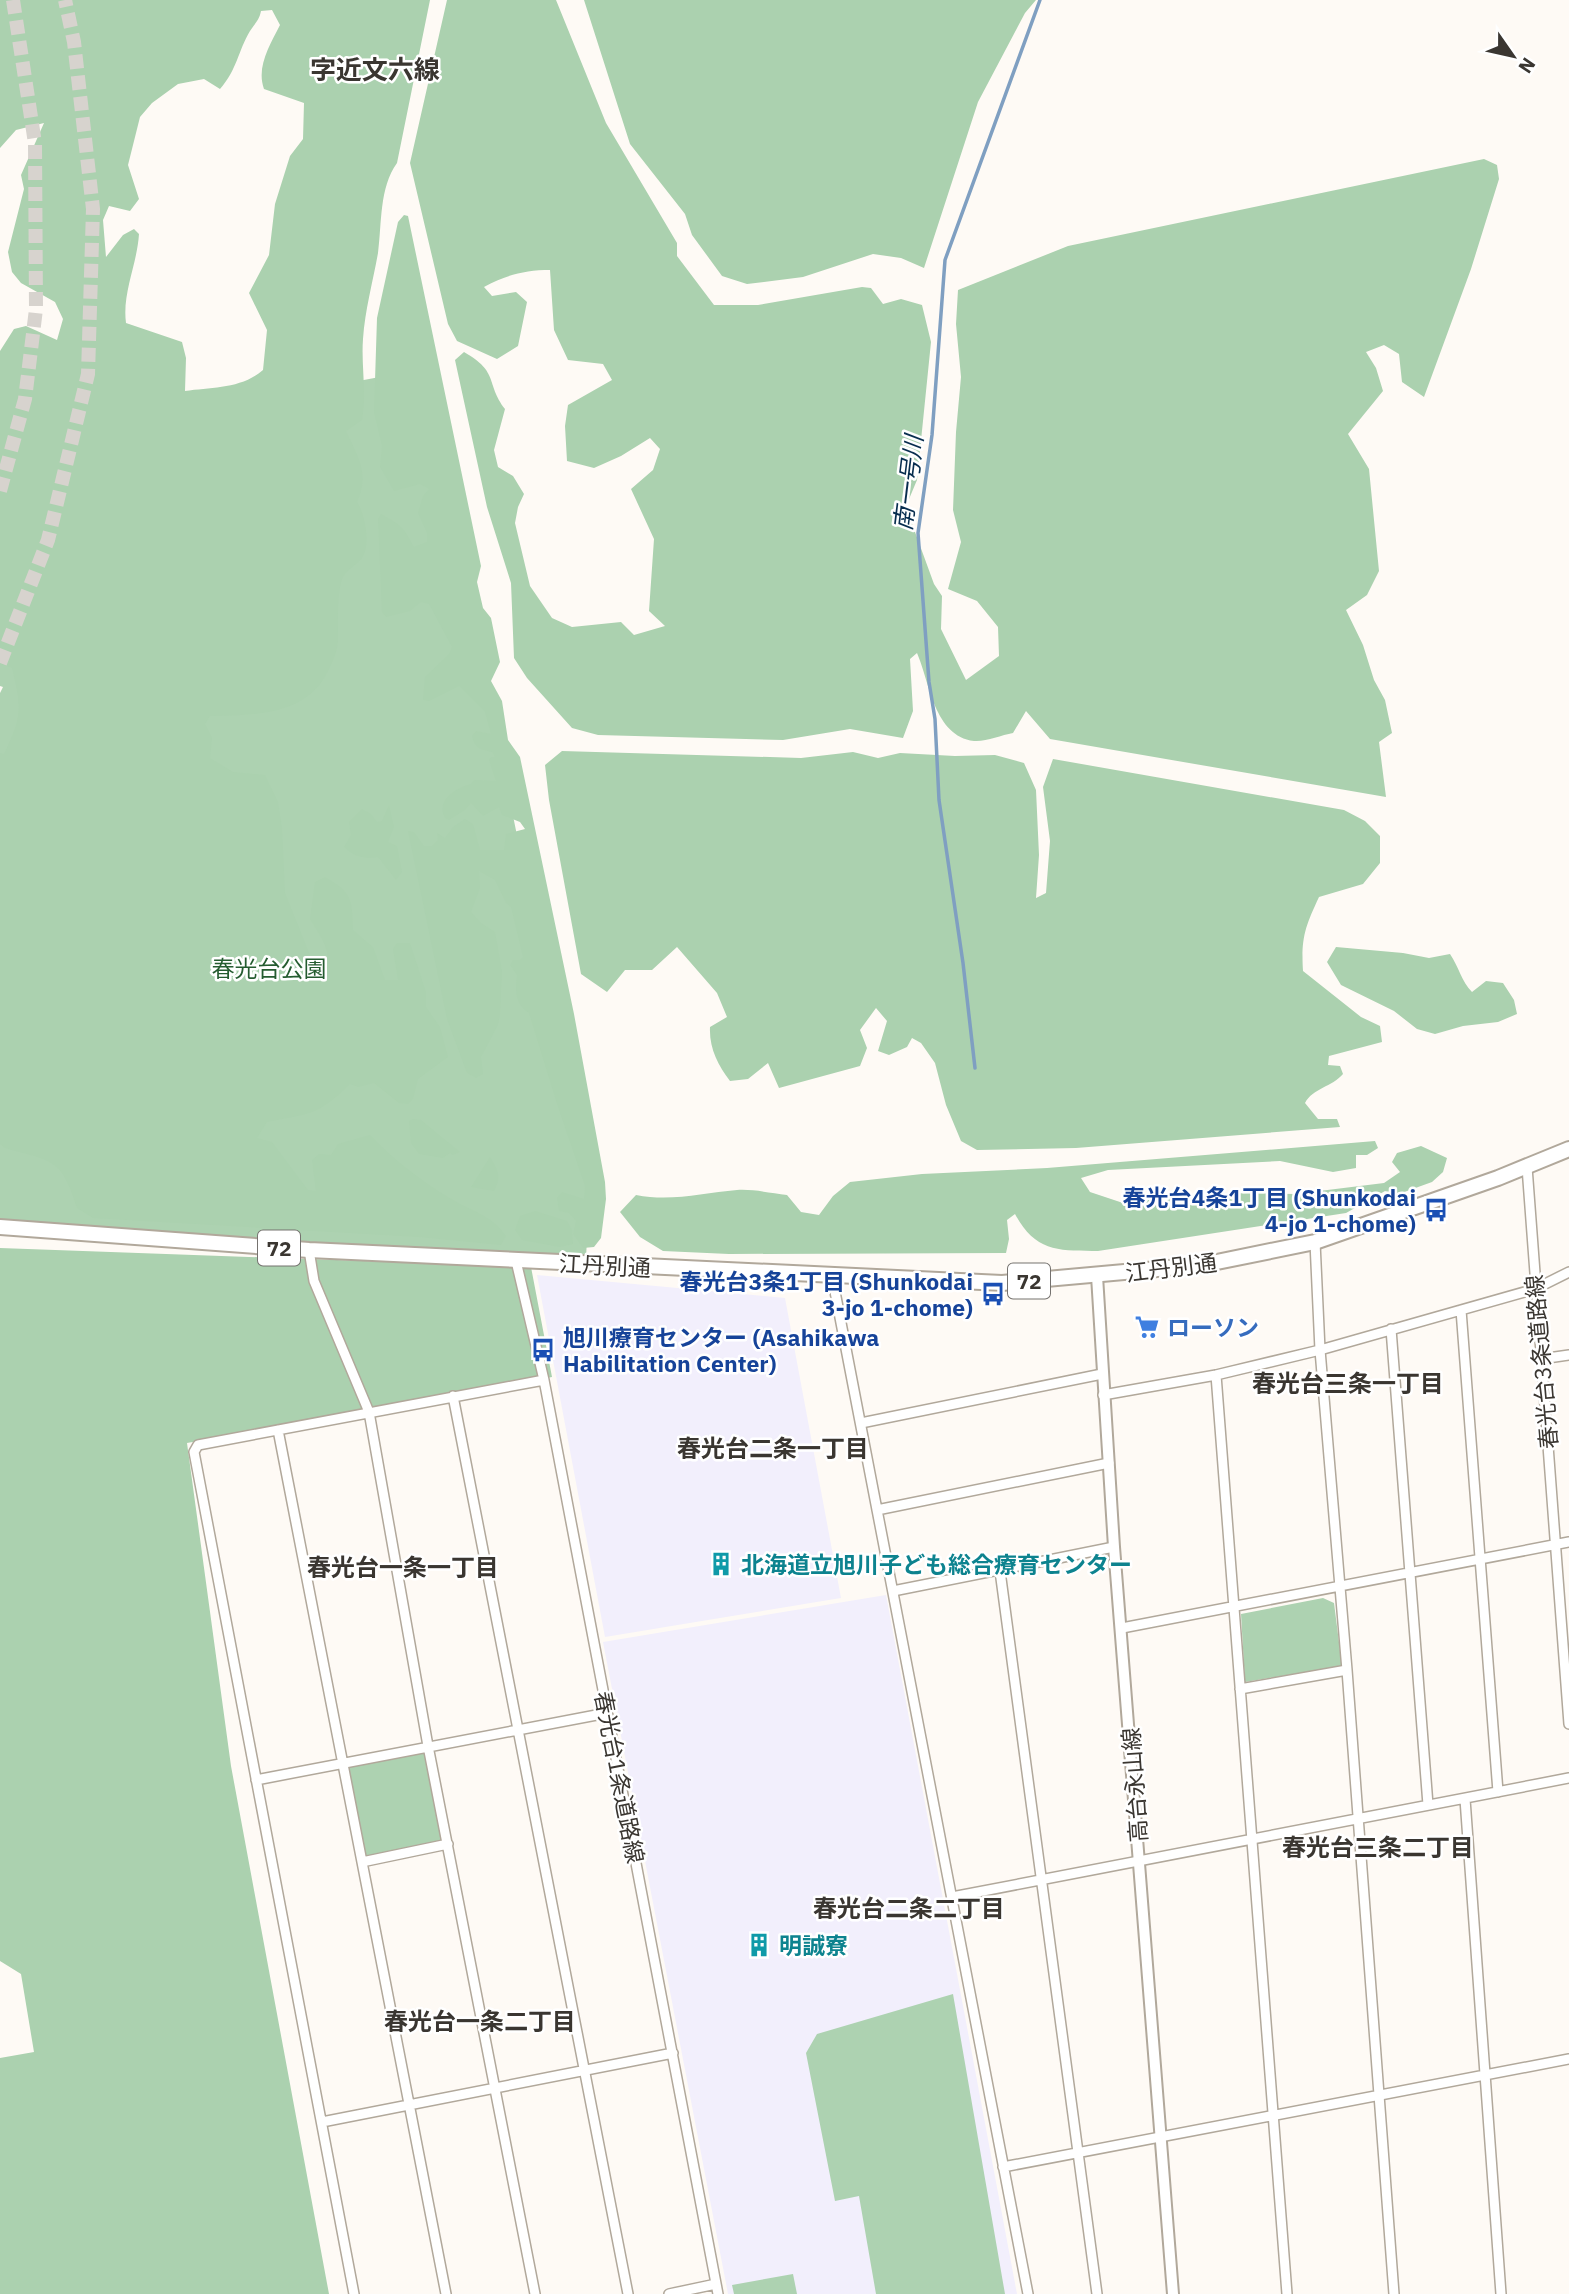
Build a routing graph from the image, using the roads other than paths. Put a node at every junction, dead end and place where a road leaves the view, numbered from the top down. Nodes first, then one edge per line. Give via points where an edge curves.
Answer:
1 (1569, 1149) edge
2 (1527, 1167) junction
3 (0, 1229) edge
4 (1315, 1242) junction
5 (309, 1250) junction
6 (516, 1261) junction
7 (1569, 1272) edge
8 (832, 1276) junction
9 (1097, 1276) junction
10 (1535, 1289) junction
11 (1461, 1310) junction
12 (1391, 1329) junction
13 (1320, 1350) junction
14 (1569, 1355) edge
15 (1541, 1359) junction
16 (1102, 1374) junction
17 (1216, 1375) junction
18 (544, 1380) junction
19 (1103, 1395) junction
20 (453, 1396) junction
21 (369, 1412) junction
22 (861, 1423) junction
23 (278, 1430) junction
24 (1109, 1464) junction
25 (877, 1510) junction
26 (1569, 1542) edge
27 (1555, 1545) junction
28 (1114, 1547) junction
29 (1480, 1559) junction
30 (1000, 1571) junction
31 (1410, 1572) junction
32 (1340, 1587) junction
33 (893, 1591) junction
34 (1233, 1607) junction
35 (1122, 1628) junction
36 (1347, 1670) junction
37 (1240, 1689) junction
38 (607, 1713) junction
39 (1569, 1724) edge
40 (518, 1731) junction
41 (428, 1746) junction
42 (344, 1763) junction
43 (1569, 1777) edge
44 (256, 1780) junction
45 (1498, 1792) junction
46 (1465, 1799) junction
47 (1428, 1805) junction
48 (1358, 1819) junction
49 (1252, 1839) junction
50 (448, 1844) junction
51 (362, 1862) junction
52 (1139, 1862) junction
53 (1042, 1880) junction
54 (952, 1897) junction
55 (673, 2053) junction
56 (1569, 2059) edge
57 (584, 2071) junction
58 (1485, 2074) junction
59 (495, 2088) junction
60 (1378, 2096) junction
61 (409, 2104) junction
62 (1273, 2115) junction
63 (322, 2122) junction
64 (1162, 2138) junction
65 (1080, 2153) junction
66 (1003, 2167) junction
67 (717, 2289) edge
68 (354, 2294) edge
69 (446, 2294) edge
70 (535, 2294) edge
71 (628, 2294) edge
72 (669, 2294) edge
73 (1028, 2294) edge
74 (1097, 2294) edge
75 (1173, 2294) edge
76 (1286, 2294) edge
77 (1394, 2294) edge
78 (1501, 2294) edge

1 - 2 main road, 江丹別通 / 72
2 - 4 main road, 江丹別通 / 72
2 - 10 street, 春光台3条道路線
3 - 5 main road, 江丹別通 / 72
4 - 9 main road, 江丹別通 / 72 via 1202,1265
4 - 13 street
5 - 6 main road, 江丹別通 / 72
5 - 21 street via 314,1281
6 - 8 main road, 江丹別通 / 72
6 - 18 street, 春光台1条道路線
7 - 10 street
8 - 9 main road, 江丹別通 / 72 via 1002,1283
8 - 22 street
9 - 16 street, 高台永山線
10 - 11 street
10 - 15 street, 春光台3条道路線
11 - 12 street
11 - 29 street
12 - 13 street
12 - 31 street
13 - 17 street
13 - 32 street
14 - 15 street
15 - 27 street, 春光台3条道路線
16 - 19 street, 高台永山線
16 - 22 street
17 - 19 street
17 - 34 street
18 - 20 street
18 - 38 street, 春光台1条道路線
19 - 24 street, 高台永山線
20 - 21 street
20 - 40 street
21 - 23 street
21 - 41 street
22 - 25 street
23 - 42 street
23 - 44 street via 198,1445 194,1452
24 - 25 street
24 - 28 street, 高台永山線
25 - 33 street
26 - 27 street
27 - 29 street
27 - 39 street, 春光台3条道路線
28 - 30 street
28 - 35 street, 高台永山線
29 - 31 street
29 - 45 street
30 - 33 street
30 - 53 street
31 - 32 street
31 - 47 street
32 - 34 street
32 - 36 street
33 - 54 street
34 - 35 street
34 - 37 street
35 - 52 street, 高台永山線
36 - 37 street
36 - 48 street
37 - 49 street
38 - 40 street
38 - 55 street, 春光台1条道路線
40 - 41 street
40 - 57 street
41 - 42 street
41 - 50 street
42 - 44 street
42 - 51 street
43 - 45 street
44 - 63 street
45 - 46 street
46 - 47 street
46 - 58 street
47 - 48 street
48 - 49 street
48 - 60 street
49 - 52 street
49 - 62 street
50 - 51 street
50 - 59 street
51 - 61 street
52 - 53 street
52 - 64 street, 高台永山線
53 - 54 street
53 - 65 street
54 - 66 street
55 - 57 street
55 - 67 street, 春光台1条道路線
56 - 58 street
57 - 59 street
57 - 71 street
58 - 60 street
58 - 78 street
59 - 61 street
59 - 70 street
60 - 62 street
60 - 77 street
61 - 63 street
61 - 69 street
62 - 64 street
62 - 76 street
63 - 68 street
64 - 65 street
64 - 75 street, 高台永山線
65 - 66 street
65 - 74 street
66 - 73 street
67 - 72 street

